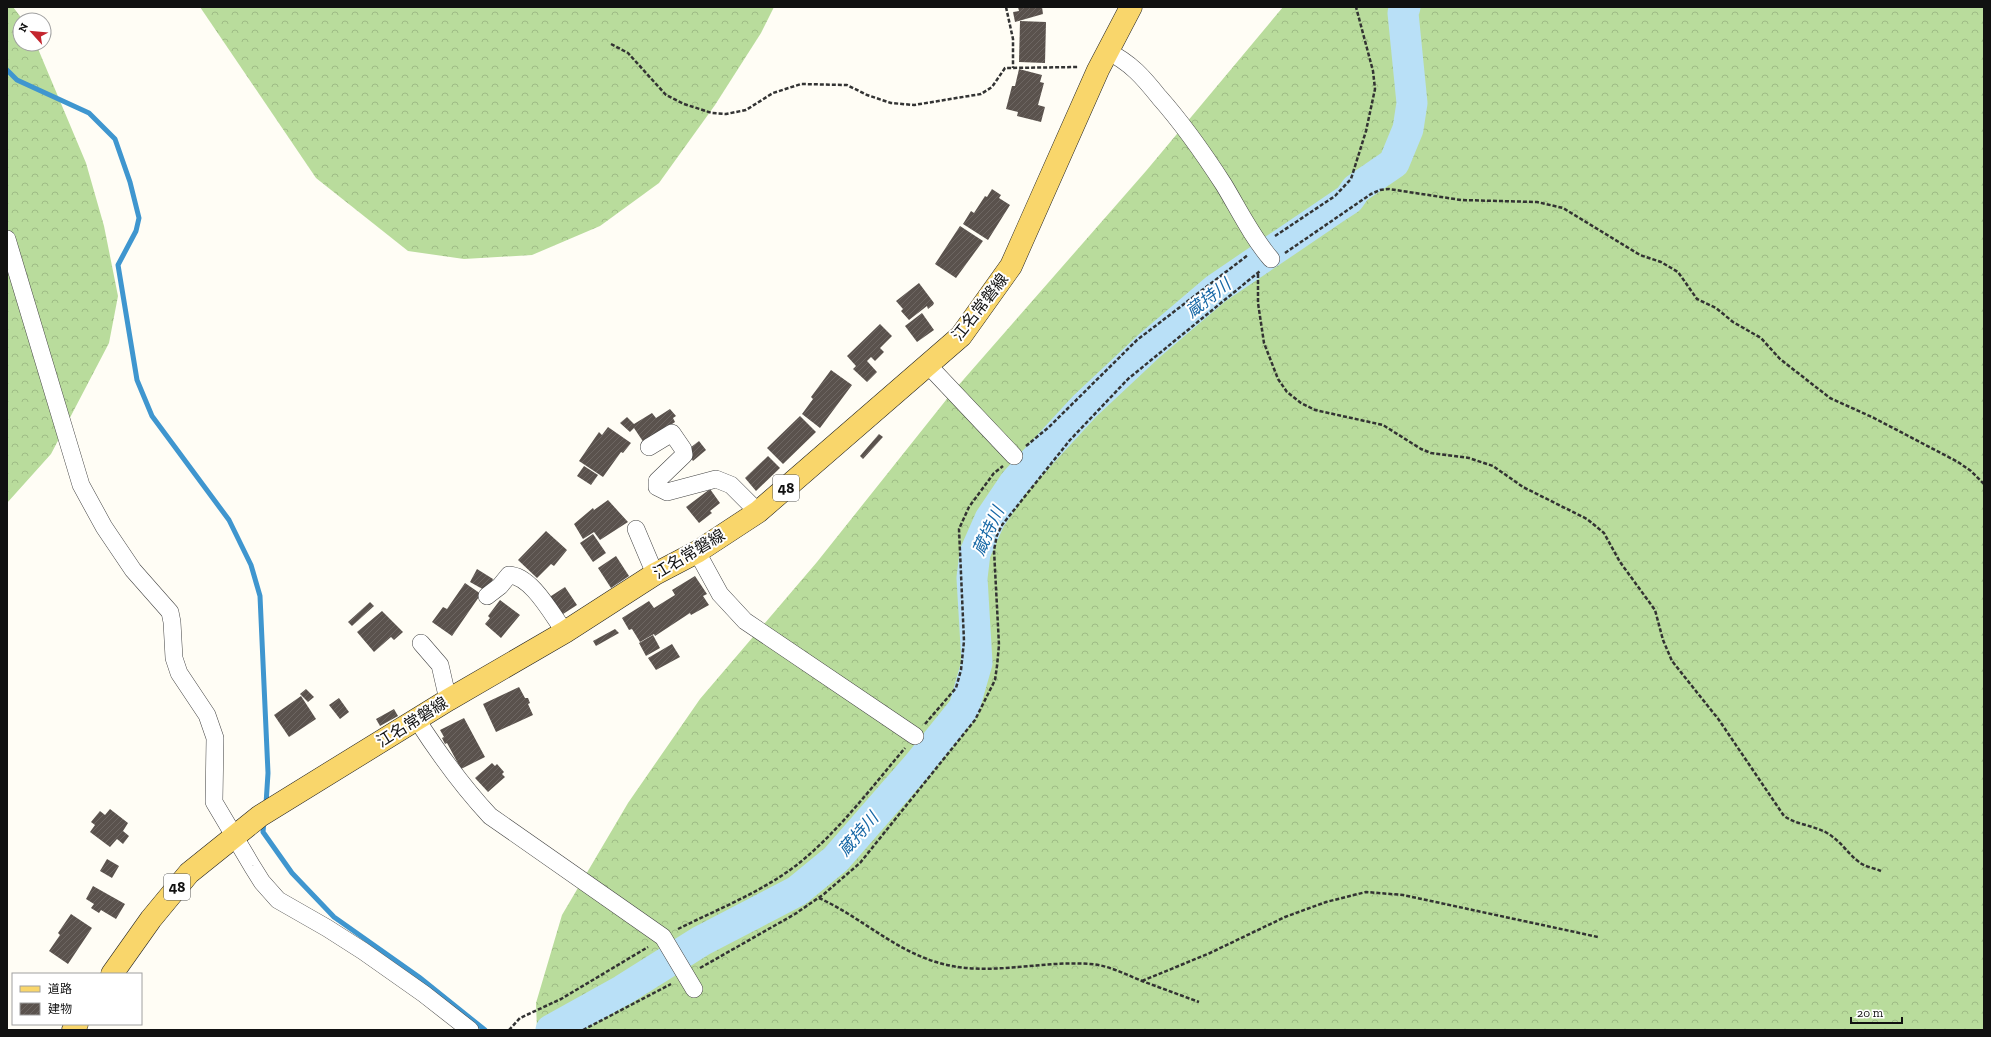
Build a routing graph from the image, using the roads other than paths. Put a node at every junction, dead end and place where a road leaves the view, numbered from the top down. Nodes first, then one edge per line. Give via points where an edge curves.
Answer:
1 (1130, 7) edge
2 (1103, 61) junction
3 (7, 239) edge
4 (1271, 259) road end
5 (928, 365) junction
6 (649, 447) dead end
7 (1014, 456) road end
8 (758, 512) junction
9 (636, 529) dead end
10 (697, 552) junction
11 (655, 574) junction
12 (487, 596) dead end
13 (565, 632) junction
14 (421, 643) dead end
15 (448, 700) junction
16 (417, 720) junction
17 (915, 736) road end
18 (235, 835) junction
19 (113, 973) edge
20 (690, 982) road end
21 (470, 1030) edge

1 - 2 main road, 江名常磐線 / 48
2 - 4 street via 1124,60 1177,117
2 - 5 main road, 江名常磐線 / 48 via 1011,266 961,336
3 - 18 street via 81,485 104,527 133,570 170,612 176,666 207,715 215,738 214,802
5 - 7 street
5 - 8 main road, 江名常磐線 / 48
6 - 8 street via 672,432 683,449 684,455 658,481 657,487 662,490 667,492 716,479 736,489
8 - 10 main road, 江名常磐線 / 48
9 - 11 street
10 - 11 main road, 江名常磐線 / 48
10 - 17 street via 720,594 745,622
11 - 13 main road, 江名常磐線 / 48
12 - 13 street via 509,575 516,575 531,585
13 - 15 main road, 江名常磐線 / 48
14 - 15 street via 440,665
15 - 16 main road, 江名常磐線 / 48
16 - 18 main road, 江名常磐線 / 48 via 267,811
16 - 20 street via 443,760 490,816 663,937
18 - 19 main road, 江名常磐線 / 48 via 189,873 151,919
18 - 21 street via 262,882 278,900 363,951

